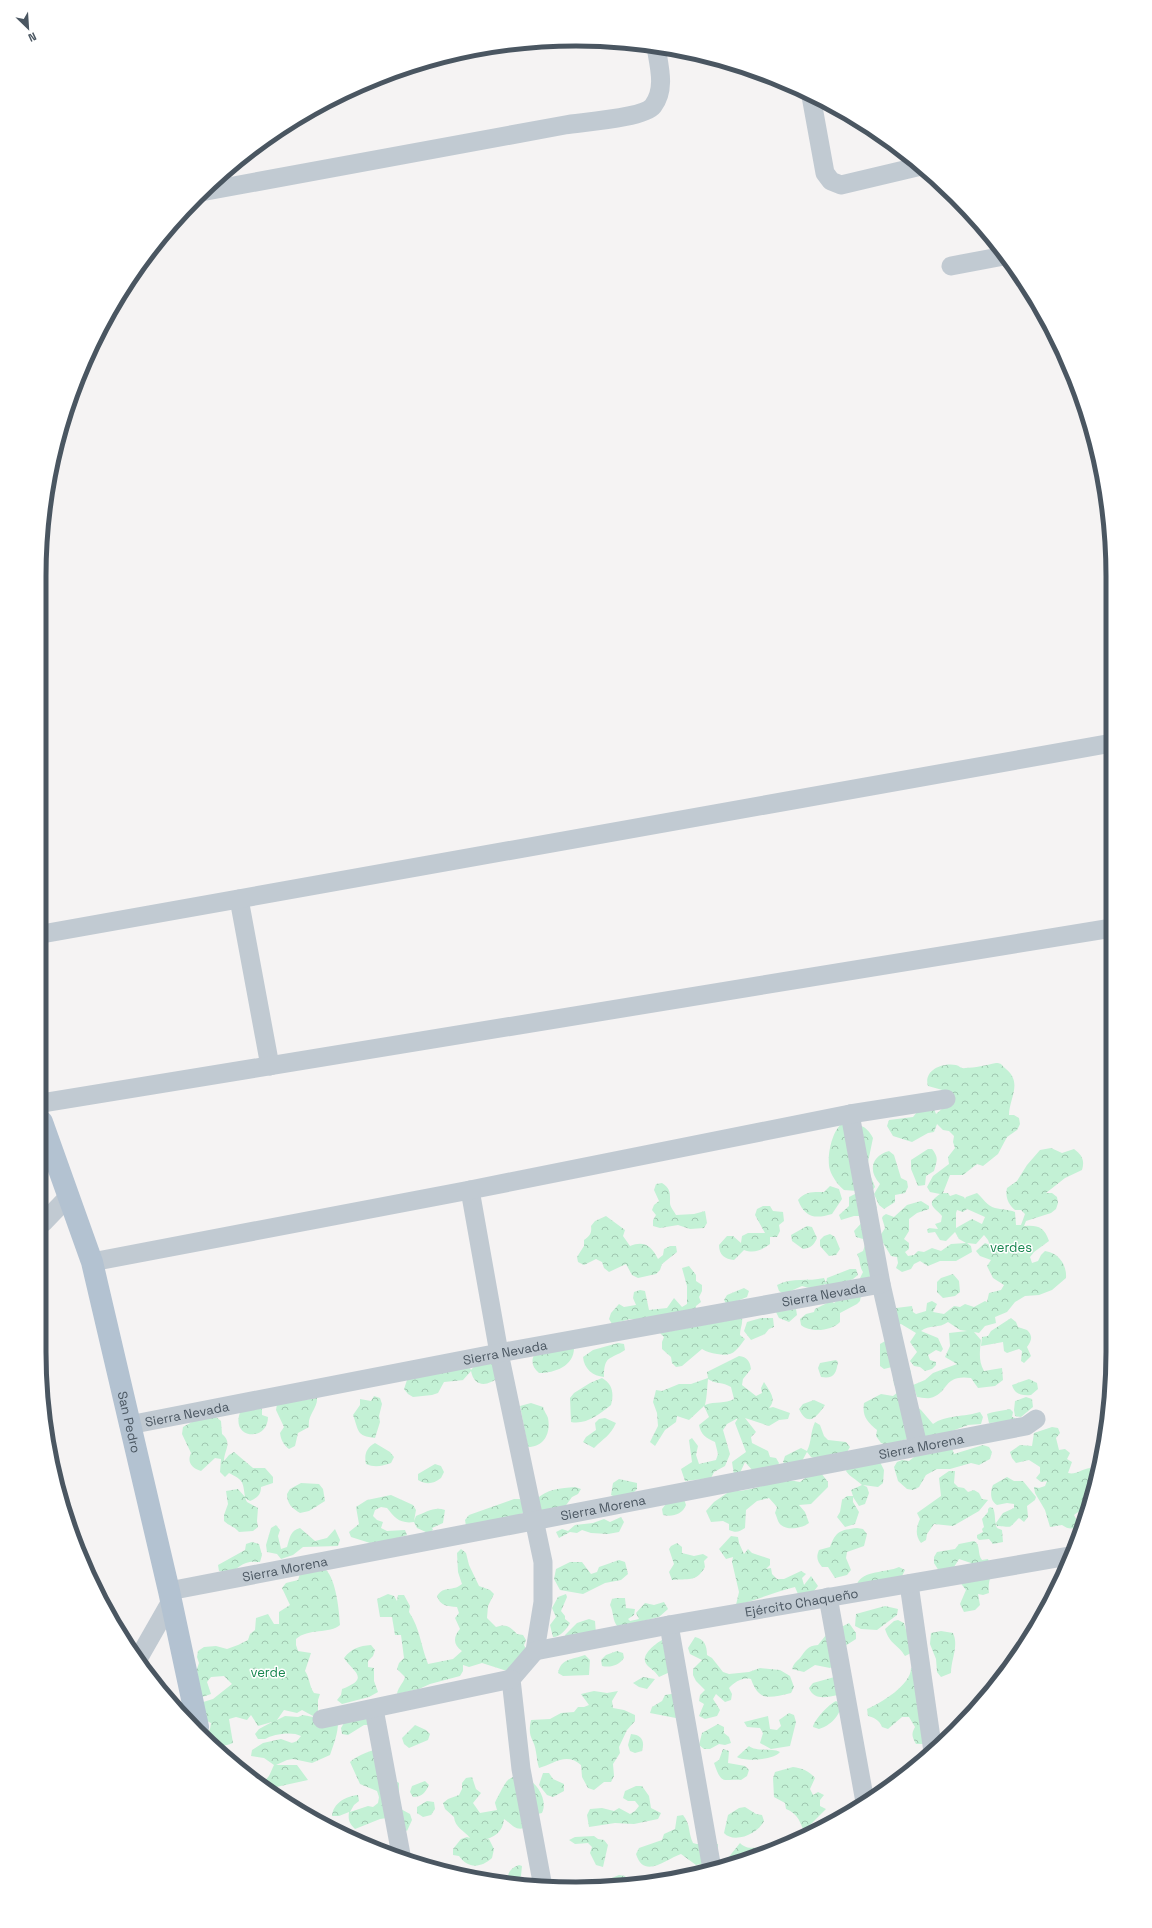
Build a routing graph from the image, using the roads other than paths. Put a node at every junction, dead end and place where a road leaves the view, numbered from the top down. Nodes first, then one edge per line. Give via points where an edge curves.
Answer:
1 (657, 53) edge
2 (812, 102) edge
3 (913, 168) edge
4 (214, 190) edge
5 (999, 257) edge
6 (951, 266) dead end
7 (1106, 744) edge
8 (238, 899) junction
9 (1106, 929) edge
10 (46, 933) edge
11 (270, 1066) junction
12 (946, 1099) dead end
13 (46, 1102) edge
14 (850, 1114) junction
15 (46, 1133) edge
16 (470, 1190) junction
17 (69, 1196) junction
18 (46, 1220) edge
19 (92, 1262) junction
20 (881, 1284) junction
21 (499, 1353) junction
22 (1036, 1419) dead end
23 (129, 1425) junction
24 (918, 1446) junction
25 (535, 1520) junction
26 (1065, 1558) edge
27 (909, 1584) junction
28 (169, 1597) junction
29 (828, 1597) junction
30 (669, 1625) junction
31 (535, 1651) junction
32 (141, 1654) edge
33 (511, 1679) junction
34 (374, 1709) junction
35 (322, 1719) dead end
36 (197, 1722) edge
37 (932, 1744) edge
38 (864, 1797) edge
39 (401, 1852) edge
40 (711, 1864) edge
41 (542, 1881) edge

1 - 4 street via 661,85 659,94 653,107 639,114
2 - 3 street via 825,173 830,181 841,185
5 - 6 street
7 - 8 street
8 - 10 street
8 - 11 street
9 - 11 street
11 - 13 street
12 - 14 street
14 - 16 street
14 - 20 street
15 - 17 main road, San Pedro
16 - 19 street
16 - 21 street
17 - 18 street
17 - 19 main road, San Pedro
19 - 23 main road, San Pedro
20 - 21 street, Sierra Nevada
20 - 24 street
21 - 23 street, Sierra Nevada
21 - 25 street
22 - 24 street, Sierra Morena via 1026,1426
23 - 28 main road, San Pedro
24 - 25 street, Sierra Morena
25 - 28 street, Sierra Morena
25 - 31 street via 543,1562 543,1602
26 - 27 street, Ejército Chaqueño
27 - 29 street, Ejército Chaqueño
27 - 37 street
28 - 32 street
28 - 36 main road, San Pedro
29 - 30 street, Ejército Chaqueño
29 - 38 street
30 - 31 street, Ejército Chaqueño
30 - 40 street
31 - 33 street
33 - 34 street
33 - 41 street via 521,1769
34 - 35 street
34 - 39 street

